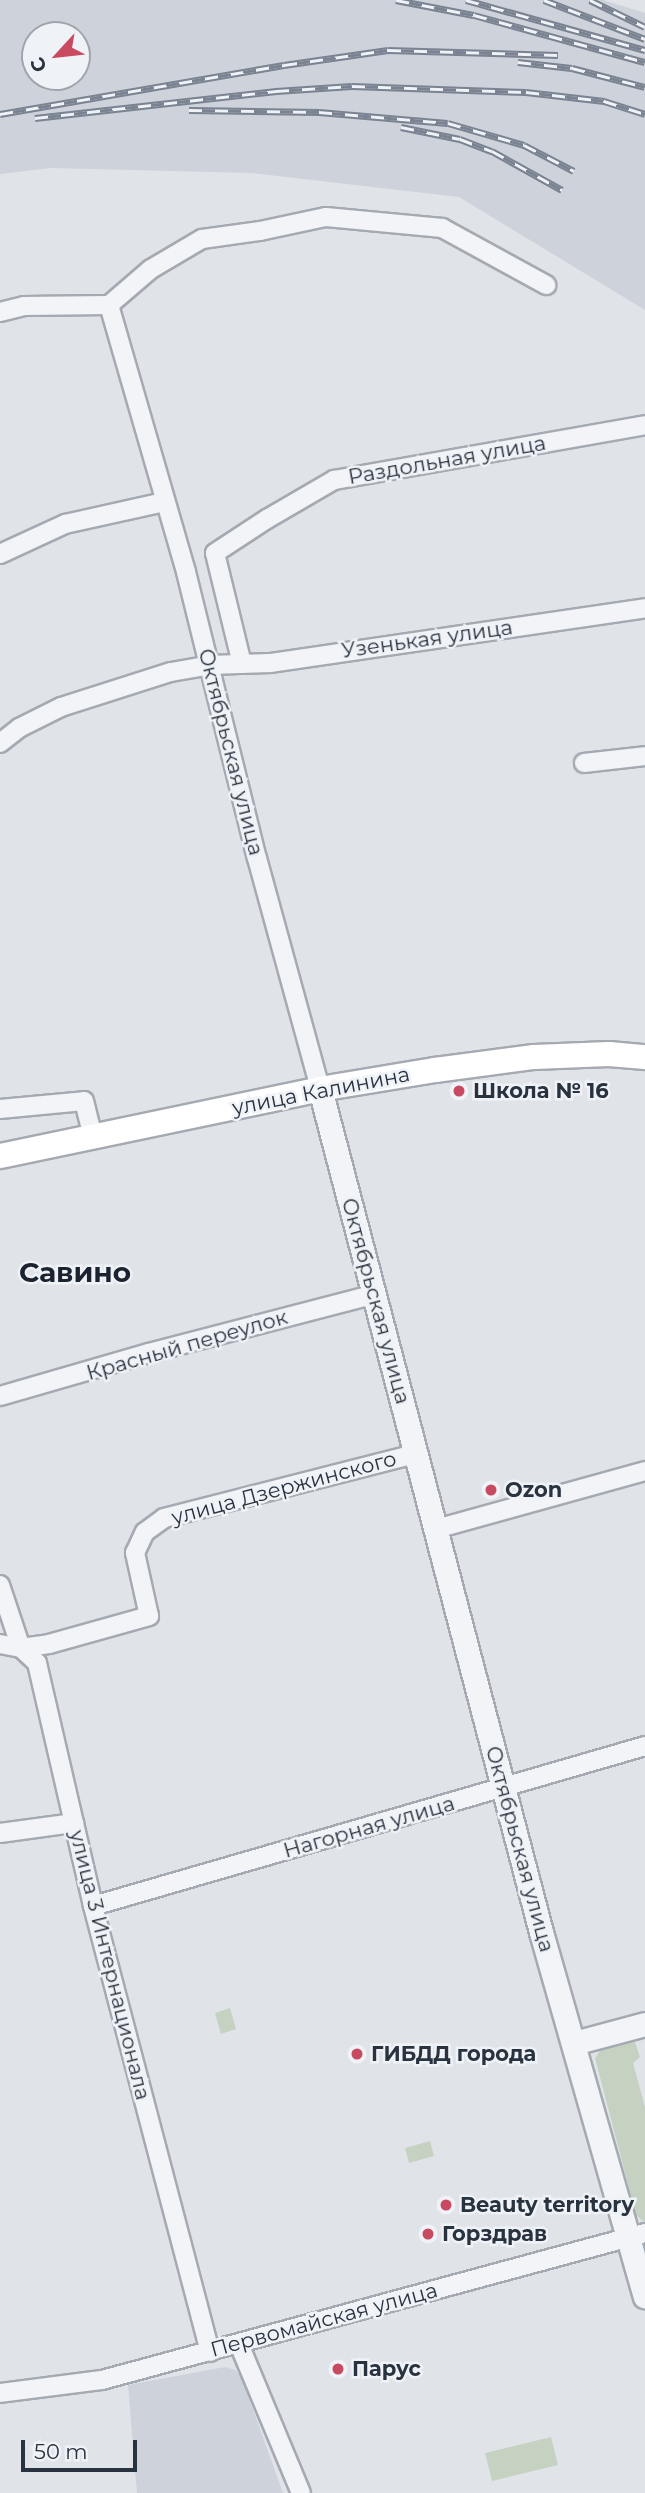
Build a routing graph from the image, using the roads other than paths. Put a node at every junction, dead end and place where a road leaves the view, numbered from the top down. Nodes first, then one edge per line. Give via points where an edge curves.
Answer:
1 (546, 285) dead end
2 (109, 305) junction
3 (0, 313) edge
4 (645, 425) edge
5 (164, 502) junction
6 (0, 554) edge
7 (645, 608) edge
8 (242, 664) junction
9 (209, 665) junction
10 (0, 743) edge
11 (645, 756) edge
12 (584, 763) dead end
13 (645, 1057) edge
14 (320, 1089) junction
15 (0, 1109) edge
16 (93, 1137) junction
17 (0, 1156) edge
18 (375, 1294) junction
19 (0, 1396) edge
20 (416, 1454) junction
21 (645, 1471) edge
22 (436, 1529) junction
23 (0, 1585) edge
24 (0, 1644) edge
25 (21, 1648) junction
26 (645, 1746) edge
27 (504, 1788) junction
28 (74, 1823) junction
29 (0, 1833) edge
30 (93, 1906) junction
31 (645, 2024) edge
32 (574, 2043) junction
33 (636, 2235) edge
34 (645, 2296) edge
35 (239, 2344) junction
36 (210, 2352) junction
37 (0, 2393) edge
38 (301, 2493) edge

1 - 2 street via 442,228 326,217 202,239 151,269
2 - 3 street via 24,306
2 - 5 street, Октябрьская улица
4 - 8 street, Раздольная улица via 334,480 215,553
5 - 6 street via 65,524
5 - 9 street, Октябрьская улица
7 - 8 street, Узенькая улица
8 - 9 street, Узенькая улица
9 - 10 street, Узенькая улица via 171,672 61,708 19,728
9 - 14 street, Октябрьская улица
11 - 12 street
13 - 14 main road, улица Калинина via 534,1057
14 - 16 main road, улица Калинина
14 - 18 street, Октябрьская улица
15 - 16 street via 84,1101
16 - 17 main road, улица Калинина
18 - 19 street, Красный переулок
18 - 20 street, Октябрьская улица
20 - 22 street, Октябрьская улица
20 - 25 street, улица Дзержинского via 164,1518 145,1532 135,1553 149,1616
21 - 22 street
22 - 27 street, Октябрьская улица
23 - 25 street, улица 3 Интернационала
24 - 25 street, улица Дзержинского
25 - 28 street, улица 3 Интернационала via 37,1663
26 - 27 street, Нагорная улица
27 - 30 street, Нагорная улица
27 - 32 street, Октябрьская улица
28 - 29 street
28 - 30 street, улица 3 Интернационала
30 - 36 street, улица 3 Интернационала
31 - 32 street
32 - 33 street, Октябрьская улица
33 - 34 street, Октябрьская улица
33 - 35 street, Первомайская улица
35 - 36 street, Первомайская улица
35 - 38 street
36 - 37 street, Первомайская улица via 102,2380

